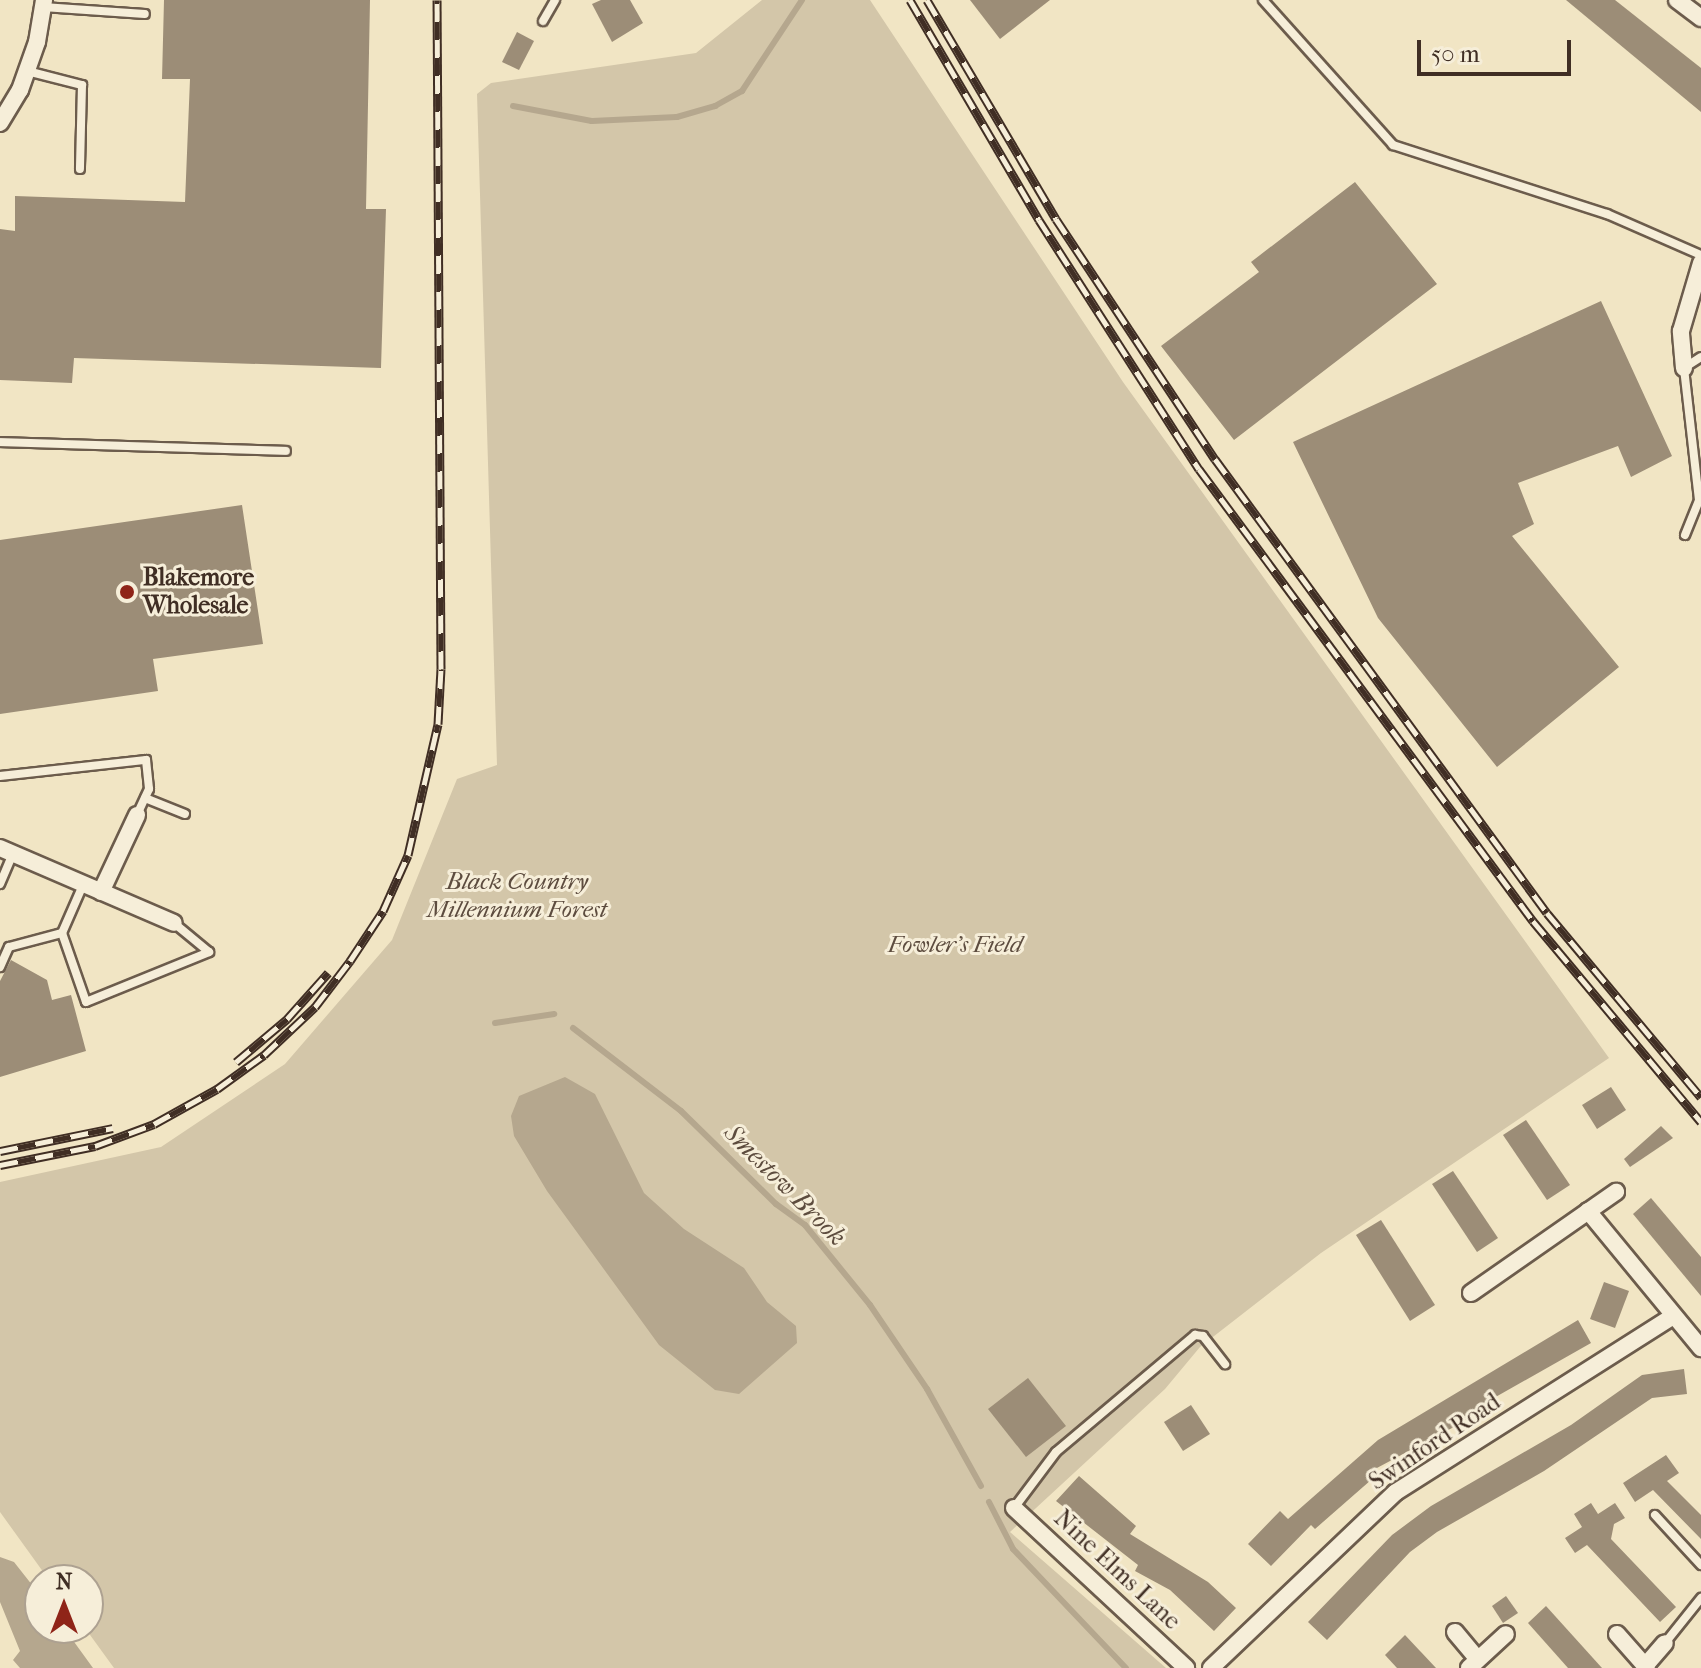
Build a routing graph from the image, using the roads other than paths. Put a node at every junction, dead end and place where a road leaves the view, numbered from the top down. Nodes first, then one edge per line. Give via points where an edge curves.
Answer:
1 (555, 0) edge
2 (1263, 0) edge
3 (1677, 0) edge
4 (44, 3) edge
5 (145, 14) dead end
6 (1701, 18) edge
7 (543, 21) dead end
8 (27, 71) junction
9 (0, 123) edge
10 (80, 169) dead end
11 (1701, 255) edge
12 (1701, 263) edge
13 (1701, 357) edge
14 (1684, 368) junction
15 (0, 442) edge
16 (286, 451) dead end
17 (1685, 535) dead end
18 (0, 776) edge
19 (145, 798) junction
20 (185, 814) dead end
21 (137, 815) joint
22 (7, 851) edge
23 (0, 884) edge
24 (83, 885) junction
25 (101, 892) junction
26 (174, 923) joint
27 (62, 933) junction
28 (0, 967) edge
29 (1616, 1192) dead end
30 (1588, 1211) junction
31 (1471, 1293) dead end
32 (1673, 1316) junction
33 (1701, 1348) edge
34 (1225, 1364) dead end
35 (1014, 1508) joint
36 (1655, 1515) dead end
37 (1701, 1565) edge
38 (1701, 1598) edge
39 (1455, 1632) dead end
40 (1506, 1634) dead end
41 (1617, 1634) dead end
42 (1665, 1643) joint
43 (1473, 1664) edge
44 (1646, 1667) edge
45 (1186, 1668) edge
46 (1211, 1668) edge

1 - 7 lane
2 - 11 lane via 1393,145 1607,214
3 - 6 street
4 - 5 lane
4 - 8 street
8 - 9 street
8 - 10 lane via 82,85
12 - 14 street via 1681,331
13 - 14 lane
14 - 17 lane via 1699,500
15 - 16 lane
18 - 19 lane via 146,760
19 - 20 lane
19 - 21 lane
21 - 25 street
22 - 23 lane
22 - 24 street
24 - 25 street
24 - 27 lane
25 - 26 street
26 - 27 lane via 209,952 86,1002
27 - 28 lane via 9,947
29 - 30 street
30 - 31 street
30 - 32 street
32 - 33 street
32 - 46 street, Swinford Road via 1396,1492
34 - 35 lane via 1203,1336 1195,1335 1056,1452
35 - 45 street, Nine Elms Lane
36 - 37 lane
38 - 42 lane
39 - 43 street
40 - 43 street
41 - 44 street
42 - 44 street

